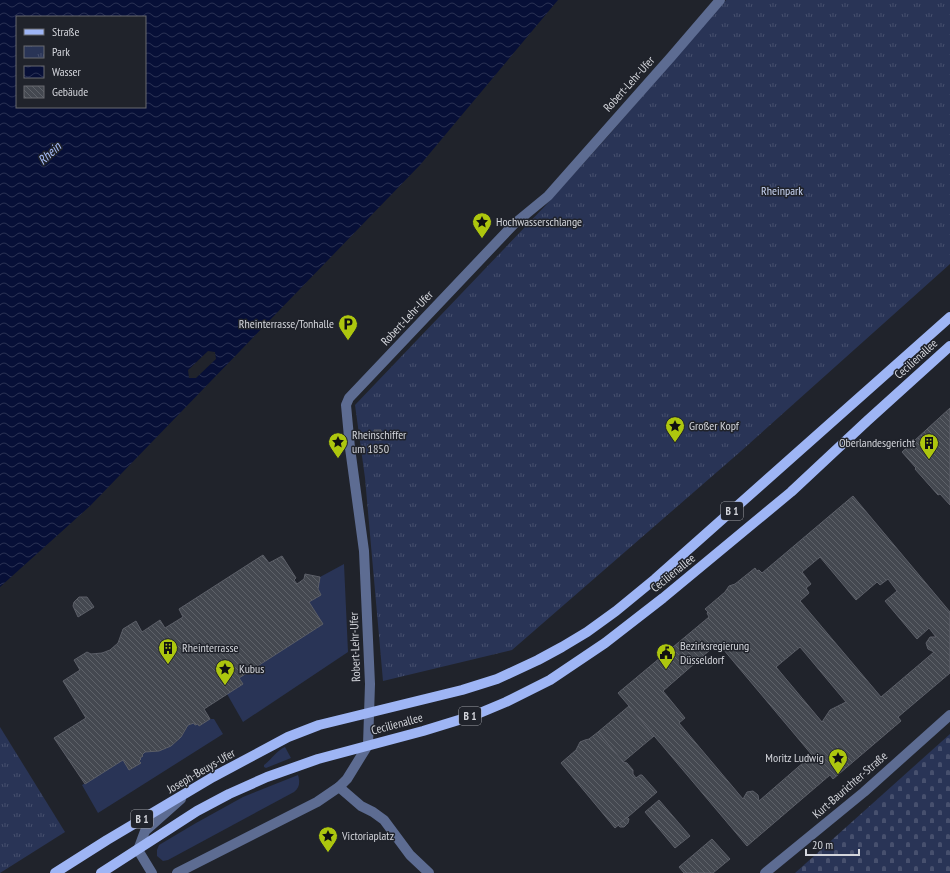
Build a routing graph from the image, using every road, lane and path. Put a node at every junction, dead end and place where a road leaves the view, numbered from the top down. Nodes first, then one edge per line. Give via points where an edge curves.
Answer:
1 (720, 0) edge
2 (950, 317) edge
3 (950, 346) edge
4 (369, 712) junction
5 (950, 714) edge
6 (368, 746) junction
7 (339, 787) junction
8 (187, 793) junction
9 (138, 850) junction
10 (55, 873) edge
11 (101, 873) edge
12 (153, 873) edge
13 (177, 873) edge
14 (430, 873) edge
15 (765, 873) edge

1 - 4 street, Robert-Lehr-Ufer via 548,196 514,224 349,398 346,405 350,448 364,551 370,677
2 - 4 main road, Cecilienallee / B 1 via 655,579 587,632 538,660 497,679 455,692
3 - 6 main road, Cecilienallee / B 1 via 791,492 663,598 571,667 532,690 476,715
4 - 6 street, Robert-Lehr-Ufer
4 - 8 main road, Joseph-Beuys-Ufer / B 1 via 288,736
5 - 15 street, Kurt-Baurichter-Straße via 864,792
6 - 7 street
6 - 9 main road, B 1 via 312,761 252,783 197,811
7 - 13 street via 317,802
7 - 14 street via 361,806 384,820 410,855
8 - 9 street via 145,831
8 - 10 main road, Joseph-Beuys-Ufer / B 1
9 - 11 main road, B 1
9 - 12 street

